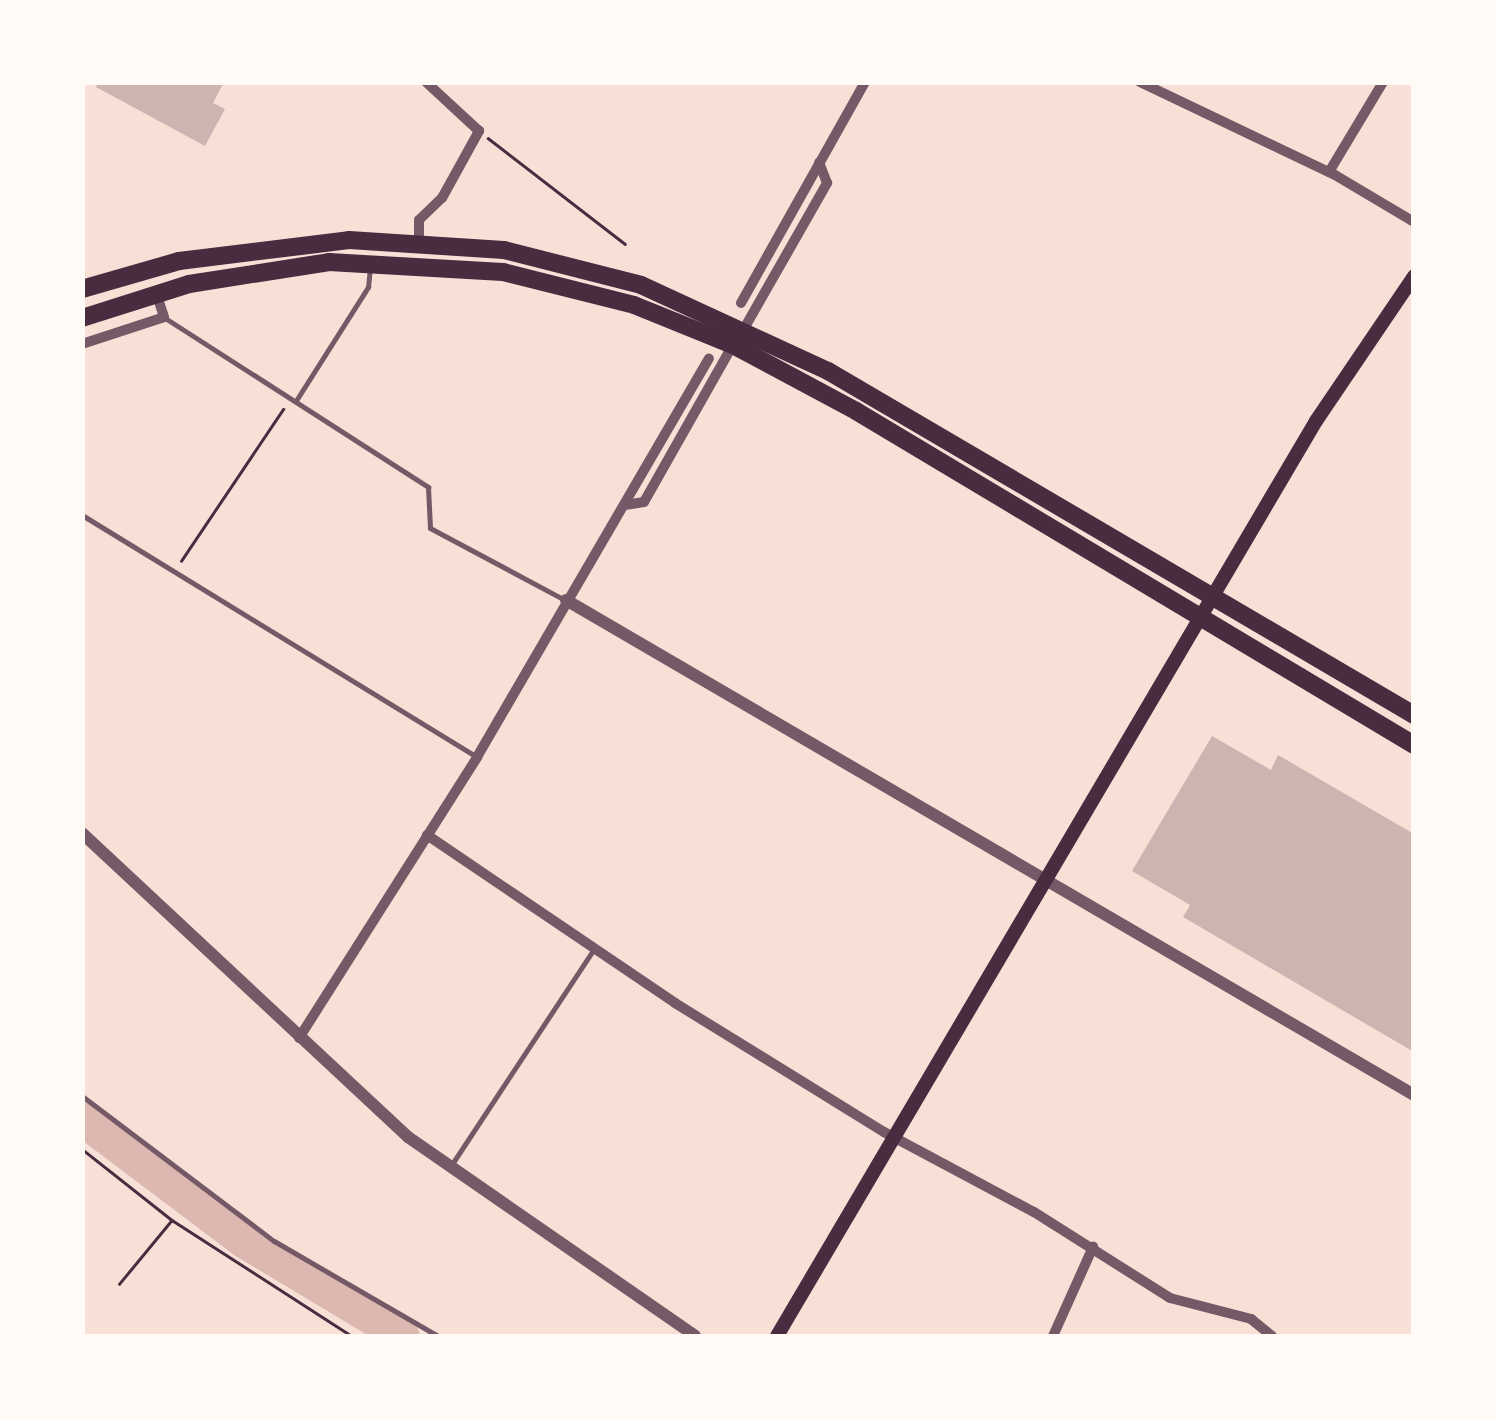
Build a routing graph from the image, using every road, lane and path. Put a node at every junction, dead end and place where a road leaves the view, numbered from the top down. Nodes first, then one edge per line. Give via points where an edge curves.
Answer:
1 (426, 82) edge
2 (865, 82) edge
3 (1140, 82) edge
4 (1383, 82) edge
5 (479, 131) junction
6 (819, 162) junction
7 (1329, 172) junction
8 (1414, 222) edge
9 (419, 243) junction
10 (624, 244) dead end
11 (370, 262) junction
12 (1414, 276) edge
13 (82, 290) edge
14 (156, 292) junction
15 (742, 302) dead end
16 (164, 317) junction
17 (82, 318) edge
18 (745, 327) junction
19 (82, 344) edge
20 (733, 346) junction
21 (709, 359) dead end
22 (295, 398) junction
23 (624, 505) junction
24 (82, 515) edge
25 (172, 574) junction
26 (1212, 597) junction
27 (566, 600) junction
28 (1199, 619) junction
29 (1414, 715) edge
30 (1414, 745) edge
31 (477, 757) junction
32 (82, 833) edge
33 (427, 836) junction
34 (1045, 880) junction
35 (593, 950) junction
36 (299, 1038) junction
37 (1414, 1095) edge
38 (82, 1096) edge
39 (896, 1138) junction
40 (82, 1149) edge
41 (449, 1169) junction
42 (172, 1220) junction
43 (1093, 1247) junction
44 (119, 1284) dead end
45 (352, 1336) edge
46 (438, 1336) edge
47 (695, 1336) edge
48 (778, 1336) edge
49 (1053, 1336) edge
50 (1272, 1336) edge

1 - 5 street
2 - 6 street
3 - 7 street
4 - 7 street
5 - 9 street via 442,198 419,220
5 - 10 path
6 - 15 street
6 - 18 street via 827,184
7 - 8 street
9 - 13 highway via 349,240 232,252
9 - 18 highway via 570,263
11 - 14 highway via 258,270
11 - 20 highway via 437,264 564,284
11 - 22 lane via 368,287
12 - 26 main road via 1316,421
14 - 16 street
14 - 17 highway
16 - 19 street
16 - 22 lane
18 - 26 highway
20 - 23 street via 644,502
20 - 28 highway via 856,412
21 - 23 street
22 - 25 path
22 - 27 lane via 428,487 430,528
23 - 27 street
24 - 25 lane
25 - 31 lane
26 - 28 main road
26 - 29 highway
27 - 31 street
27 - 34 street
28 - 30 highway
28 - 34 main road
31 - 33 street
32 - 36 street
33 - 35 street
33 - 36 street
34 - 37 street
34 - 39 main road
35 - 39 street
35 - 41 lane
36 - 41 street
38 - 46 lane via 274,1241
39 - 43 street
39 - 48 main road
40 - 42 path
41 - 47 street
42 - 44 path
42 - 45 path
43 - 49 street
43 - 50 street via 1170,1298 1251,1319

